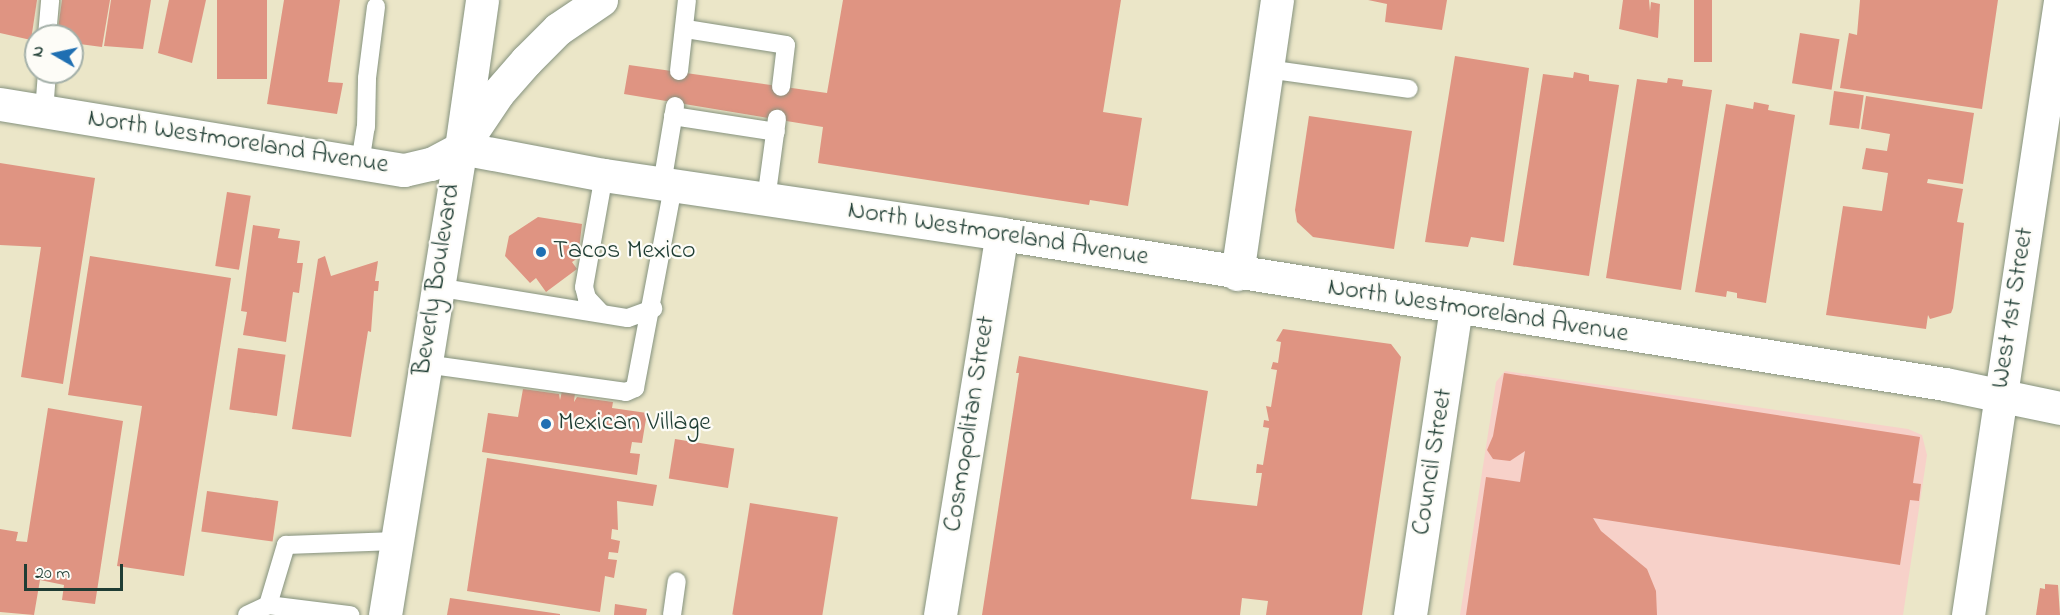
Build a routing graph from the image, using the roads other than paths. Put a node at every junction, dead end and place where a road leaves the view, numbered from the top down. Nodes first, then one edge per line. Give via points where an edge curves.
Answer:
1 (50, 0) edge
2 (482, 0) edge
3 (601, 0) edge
4 (687, 0) edge
5 (1277, 0) edge
6 (2060, 1) edge
7 (376, 7) dead end
8 (48, 24) edge
9 (687, 28) junction
10 (1267, 69) junction
11 (679, 71) dead end
12 (46, 84) edge
13 (781, 87) dead end
14 (1409, 89) dead end
15 (0, 104) edge
16 (44, 112) junction
17 (460, 148) junction
18 (360, 163) junction
19 (604, 175) junction
20 (668, 185) junction
21 (766, 200) junction
22 (1002, 234) junction
23 (1237, 274) junction
24 (436, 287) junction
25 (1456, 308) junction
26 (653, 309) junction
27 (601, 313) junction
28 (425, 364) junction
29 (2001, 396) junction
30 (2060, 408) edge
31 (396, 541) junction
32 (677, 581) dead end
33 (268, 604) junction
34 (247, 615) edge
35 (350, 615) edge
36 (385, 615) edge
37 (672, 615) edge
38 (940, 615) edge
39 (1410, 615) edge
40 (1968, 615) edge

1 - 8 lane
2 - 17 street
3 - 17 street, Beverly Boulevard via 558,29 526,61
4 - 9 lane
5 - 10 street
6 - 29 street, West 1st Street
7 - 18 lane
9 - 11 lane
9 - 13 lane via 786,45
10 - 14 lane
10 - 23 street
12 - 16 lane
15 - 16 street, North Westmoreland Avenue
16 - 18 street, North Westmoreland Avenue
17 - 18 street, North Westmoreland Avenue via 431,164 404,170
17 - 19 street, North Westmoreland Avenue
17 - 24 street, Beverly Boulevard
19 - 20 street, North Westmoreland Avenue
19 - 27 lane via 584,286 587,298
20 - 21 street, North Westmoreland Avenue
20 - 21 lane via 674,110 776,126
20 - 26 lane
21 - 22 street, North Westmoreland Avenue
22 - 23 street, North Westmoreland Avenue
22 - 38 street, Cosmopolitan Street
23 - 25 street, North Westmoreland Avenue
24 - 27 lane
24 - 28 street, Beverly Boulevard
25 - 29 street, North Westmoreland Avenue
25 - 39 street, Council Street
26 - 27 lane via 628,318
26 - 28 lane via 640,375 635,388 626,392
28 - 31 street, Beverly Boulevard
29 - 30 street, North Westmoreland Avenue
29 - 40 street, West 1st Street
31 - 33 lane via 286,545
31 - 36 street, Beverly Boulevard
32 - 37 lane
33 - 34 lane
33 - 35 lane

